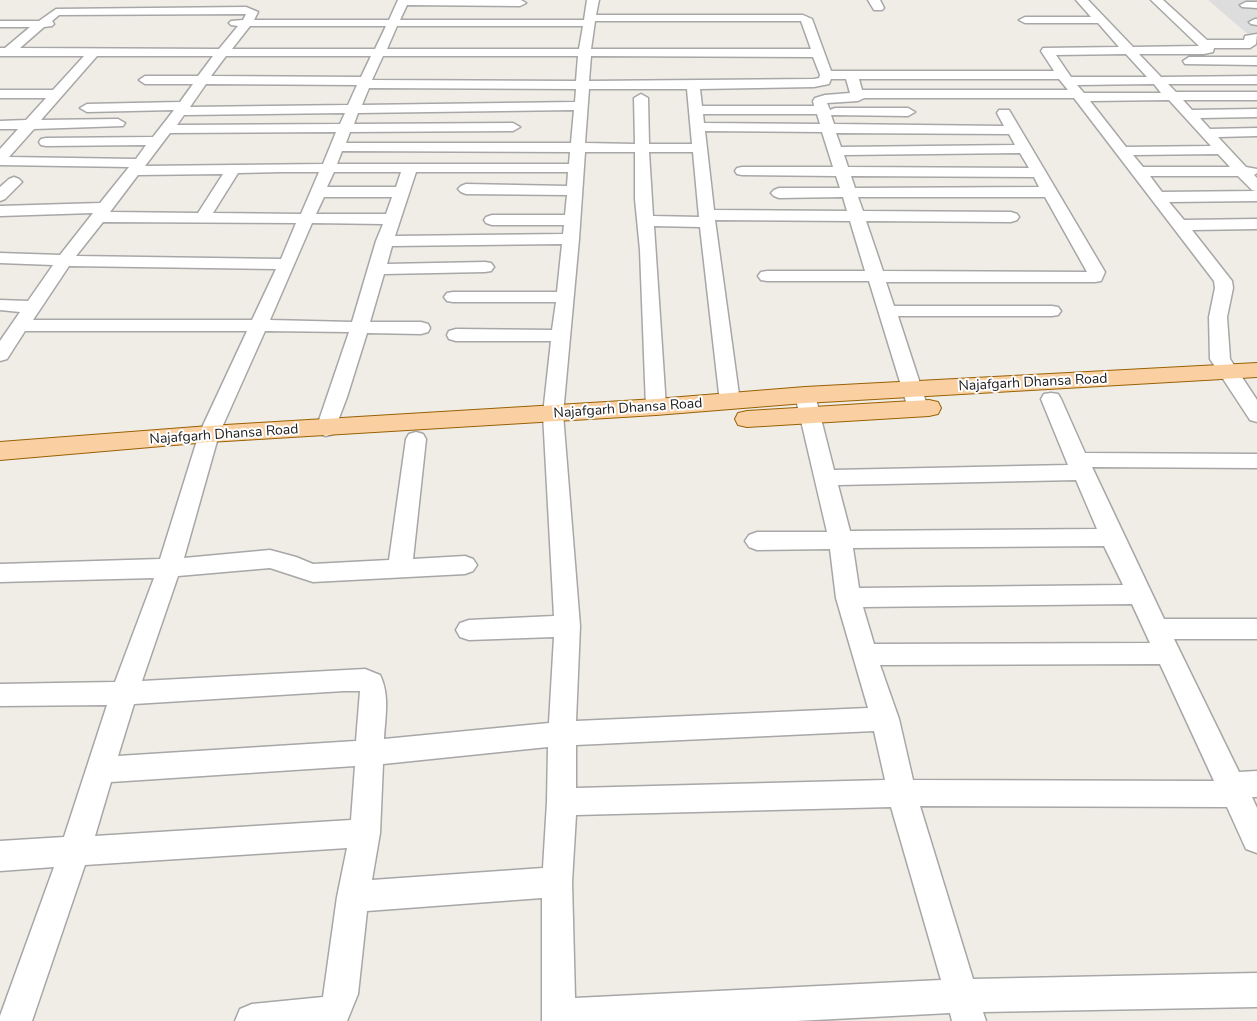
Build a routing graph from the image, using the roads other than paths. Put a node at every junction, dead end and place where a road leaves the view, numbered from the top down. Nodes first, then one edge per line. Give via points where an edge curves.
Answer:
1 (70, 0) edge
2 (593, 0) edge
3 (1082, 0) edge
4 (1157, 0) edge
5 (485, 1) edge
6 (519, 5) edge
7 (398, 9) edge
8 (253, 11) edge
9 (56, 12) junction
10 (590, 20) junction
11 (1025, 20) dead end
12 (1101, 20) junction
13 (552, 22) junction
14 (129, 23) dead end
15 (227, 23) dead end
16 (0, 24) edge
17 (42, 24) junction
18 (1257, 38) edge
19 (547, 44) junction
20 (1204, 44) junction
21 (223, 51) junction
22 (380, 51) junction
23 (585, 51) junction
24 (1130, 51) junction
25 (4, 52) edge
26 (94, 52) junction
27 (817, 53) junction
28 (1257, 61) edge
29 (1142, 63) junction
30 (1075, 65) dead end
31 (1124, 65) dead end
32 (1062, 74) junction
33 (826, 75) junction
34 (851, 75) junction
35 (544, 76) junction
36 (145, 80) dead end
37 (201, 80) junction
38 (1257, 80) edge
39 (1158, 81) junction
40 (365, 82) junction
41 (582, 84) junction
42 (693, 84) junction
43 (0, 94) edge
44 (57, 94) junction
45 (857, 94) junction
46 (1079, 95) junction
47 (1257, 96) edge
48 (86, 97) dead end
49 (1173, 97) junction
50 (641, 98) dead end
51 (581, 106) junction
52 (76, 108) junction
53 (181, 109) junction
54 (353, 109) junction
55 (695, 110) junction
56 (824, 111) junction
57 (908, 112) dead end
58 (1004, 113) dead end
59 (1257, 113) edge
60 (1189, 114) junction
61 (118, 123) dead end
62 (31, 124) junction
63 (61, 124) junction
64 (0, 125) edge
65 (513, 127) dead end
66 (165, 128) junction
67 (696, 128) junction
68 (345, 129) junction
69 (830, 129) junction
70 (1014, 130) junction
71 (1257, 132) edge
72 (1206, 133) junction
73 (155, 141) junction
74 (46, 142) junction
75 (337, 147) junction
76 (578, 147) junction
77 (643, 147) junction
78 (699, 148) junction
79 (1025, 150) junction
80 (1223, 150) junction
81 (836, 151) junction
82 (1122, 151) junction
83 (0, 158) edge
84 (0, 162) edge
85 (28, 162) junction
86 (136, 167) junction
87 (576, 168) junction
88 (233, 169) junction
89 (328, 169) junction
90 (410, 169) junction
91 (742, 171) dead end
92 (842, 171) junction
93 (1250, 171) edge
94 (1138, 172) junction
95 (1039, 173) junction
96 (14, 182) dead end
97 (1257, 186) edge
98 (466, 189) dead end
99 (574, 191) junction
100 (318, 192) junction
101 (401, 192) junction
102 (1050, 192) junction
103 (779, 193) dead end
104 (849, 193) junction
105 (0, 196) edge
106 (1157, 196) junction
107 (1257, 196) edge
108 (0, 210) edge
109 (101, 213) junction
110 (202, 217) junction
111 (857, 217) junction
112 (1011, 217) dead end
113 (307, 218) junction
114 (393, 219) junction
115 (707, 219) junction
116 (492, 220) dead end
117 (572, 220) junction
118 (646, 221) junction
119 (1257, 224) edge
120 (1179, 225) junction
121 (571, 238) junction
122 (384, 242) junction
123 (0, 258) edge
124 (64, 261) junction
125 (287, 264) junction
126 (485, 267) dead end
127 (378, 269) junction
128 (767, 276) dead end
129 (876, 276) junction
130 (453, 297) dead end
131 (564, 297) junction
132 (0, 305) edge
133 (32, 307) junction
134 (887, 311) junction
135 (1052, 311) dead end
136 (21, 326) junction
137 (258, 326) junction
138 (360, 328) junction
139 (421, 328) dead end
140 (456, 335) dead end
141 (561, 336) junction
142 (0, 355) edge
143 (1257, 370) edge
144 (1241, 382) edge
145 (915, 399) junction
146 (1050, 399) junction
147 (730, 402) junction
148 (807, 405) junction
149 (656, 407) junction
150 (1257, 415) edge
151 (554, 422) junction
152 (326, 429) junction
153 (416, 439) junction
154 (206, 442) junction
155 (0, 451) edge
156 (1257, 461) edge
157 (1079, 466) junction
158 (0, 467) edge
159 (826, 478) junction
160 (1112, 537) junction
161 (757, 541) dead end
162 (840, 542) junction
163 (465, 565) dead end
164 (169, 568) junction
165 (400, 569) junction
166 (0, 572) edge
167 (1140, 594) junction
168 (848, 598) junction
169 (567, 626) junction
170 (1156, 629) junction
171 (1257, 629) edge
172 (469, 630) dead end
173 (1167, 653) junction
174 (864, 655) junction
175 (124, 693) junction
176 (0, 696) edge
177 (886, 719) junction
178 (562, 734) junction
179 (369, 753) junction
180 (100, 770) junction
181 (1242, 787) edge
182 (902, 794) junction
183 (562, 802) junction
184 (365, 833) junction
185 (1257, 839) edge
186 (75, 851) junction
187 (0, 856) edge
188 (557, 882) junction
189 (353, 897) junction
190 (1257, 990) edge
191 (965, 1008) edge
192 (559, 1019) edge
193 (15, 1021) edge
194 (252, 1021) edge

1 - 9 street
2 - 10 street
3 - 12 street
4 - 20 street
5 - 6 street
5 - 7 street
7 - 8 street
7 - 13 street
7 - 22 street
8 - 9 street
8 - 15 street
8 - 21 street
9 - 17 street
10 - 13 street
10 - 23 street
10 - 27 street via 634,14 776,14 806,19
11 - 12 street
12 - 24 street
13 - 19 street
14 - 17 street
16 - 17 street
17 - 25 street
18 - 20 street via 1249,39 1250,44
19 - 22 street
19 - 23 street
19 - 35 street
20 - 24 street via 1209,49
21 - 22 street
21 - 26 street
21 - 37 street
22 - 40 street
23 - 27 street
23 - 41 street
24 - 29 street
24 - 32 street via 1047,51
25 - 26 street
26 - 44 street
27 - 33 street
28 - 29 street
29 - 31 street
29 - 39 street
30 - 32 street
32 - 34 street
32 - 39 street
32 - 46 street
33 - 34 street
33 - 42 street via 824,81 814,83
34 - 45 street
35 - 40 street
35 - 41 street
36 - 37 street
37 - 40 street
37 - 53 street
38 - 39 street
39 - 49 street
40 - 54 street
41 - 42 street
41 - 51 street
42 - 55 street
43 - 44 street
44 - 62 street
45 - 46 street
45 - 56 street via 857,99 820,100
46 - 49 street
46 - 82 street
47 - 49 street
48 - 52 street
49 - 60 street
50 - 77 street
51 - 54 street
51 - 76 street
52 - 53 street
52 - 63 street
53 - 54 street
53 - 66 street
54 - 68 street
55 - 56 street
55 - 67 street
56 - 57 street
56 - 69 street
58 - 70 street
59 - 60 street
60 - 72 street
61 - 63 street
62 - 63 street
62 - 64 street
62 - 83 street
63 - 74 street
65 - 68 street
66 - 68 street
66 - 73 street
67 - 69 street
67 - 78 street
68 - 75 street
69 - 70 street
69 - 81 street
70 - 79 street
71 - 72 street
72 - 80 street
73 - 74 street
73 - 86 street
74 - 85 street
75 - 76 street
75 - 89 street
76 - 77 street
76 - 87 street
77 - 78 street
77 - 118 street
78 - 115 street
79 - 81 street
79 - 95 street
80 - 82 street
80 - 93 street
81 - 92 street
82 - 94 street
84 - 85 street
85 - 86 street
86 - 88 street
86 - 109 street
87 - 90 street
87 - 99 street
88 - 89 street
88 - 110 street
89 - 90 street
89 - 100 street
90 - 101 street
91 - 92 street
92 - 95 street
92 - 104 street
93 - 94 street
93 - 97 street
94 - 106 street
95 - 102 street
96 - 105 street
98 - 99 street
99 - 117 street
100 - 101 street
100 - 113 street
101 - 114 street
102 - 104 street
102 - 129 street via 1096,272 1095,277
103 - 104 street
104 - 111 street
106 - 107 street
106 - 120 street
108 - 109 street
109 - 110 street
109 - 124 street
110 - 113 street
111 - 112 street
111 - 115 street
111 - 129 street
113 - 114 street
113 - 125 street
114 - 122 street
115 - 118 street
115 - 147 street
116 - 117 street
117 - 121 street
118 - 149 street
119 - 120 street
120 - 144 street via 1223,281 1218,317 1220,358
121 - 122 street
121 - 131 street
122 - 127 street
123 - 124 street
124 - 125 street
124 - 133 street
125 - 137 street
126 - 127 street
127 - 138 street
128 - 129 street
129 - 134 street
130 - 131 street
131 - 141 street
132 - 133 street
133 - 136 street
134 - 135 street
134 - 145 street
136 - 137 street
136 - 142 street
137 - 138 street
137 - 154 street
138 - 139 street
138 - 152 street
140 - 141 street
141 - 151 street
143 - 144 main road, Najafgarh Dhansa Road
144 - 145 main road, Najafgarh Dhansa Road
144 - 146 main road, Najafgarh Dhansa Road
144 - 150 street
145 - 146 main road, Najafgarh Dhansa Road
145 - 148 main road, Najafgarh Dhansa Road
146 - 157 street
147 - 148 main road, Najafgarh Dhansa Road
147 - 149 main road, Najafgarh Dhansa Road
148 - 151 main road, Najafgarh Dhansa Road
148 - 159 street
149 - 151 main road, Najafgarh Dhansa Road
151 - 152 main road, Najafgarh Dhansa Road
151 - 153 main road, Najafgarh Dhansa Road
151 - 169 street
152 - 154 main road, Najafgarh Dhansa Road
153 - 154 main road, Najafgarh Dhansa Road
153 - 165 street
154 - 155 main road, Najafgarh Dhansa Road
154 - 158 main road, Najafgarh Dhansa Road
154 - 164 street
156 - 157 street
157 - 159 street
157 - 160 street
159 - 162 street
160 - 162 street
160 - 167 street
161 - 162 street
162 - 168 street
163 - 165 street
164 - 165 street via 270,560 313,573
164 - 166 street
164 - 175 street
167 - 168 street
167 - 170 street
168 - 174 street
169 - 172 street
169 - 178 street
170 - 171 street
170 - 173 street
173 - 174 street
173 - 181 street
174 - 177 street
175 - 176 street
175 - 179 street via 365,680 371,683 373,692
175 - 180 street
177 - 178 street
177 - 182 street
178 - 179 street
178 - 183 street
179 - 180 street
179 - 184 street
180 - 186 street
181 - 182 street
181 - 185 street
182 - 183 street
182 - 191 street
183 - 188 street
184 - 186 street
184 - 189 street
186 - 187 street
186 - 193 street
188 - 189 street
188 - 192 street
189 - 194 street via 341,994 335,1009 320,1015
190 - 191 street
191 - 192 street

